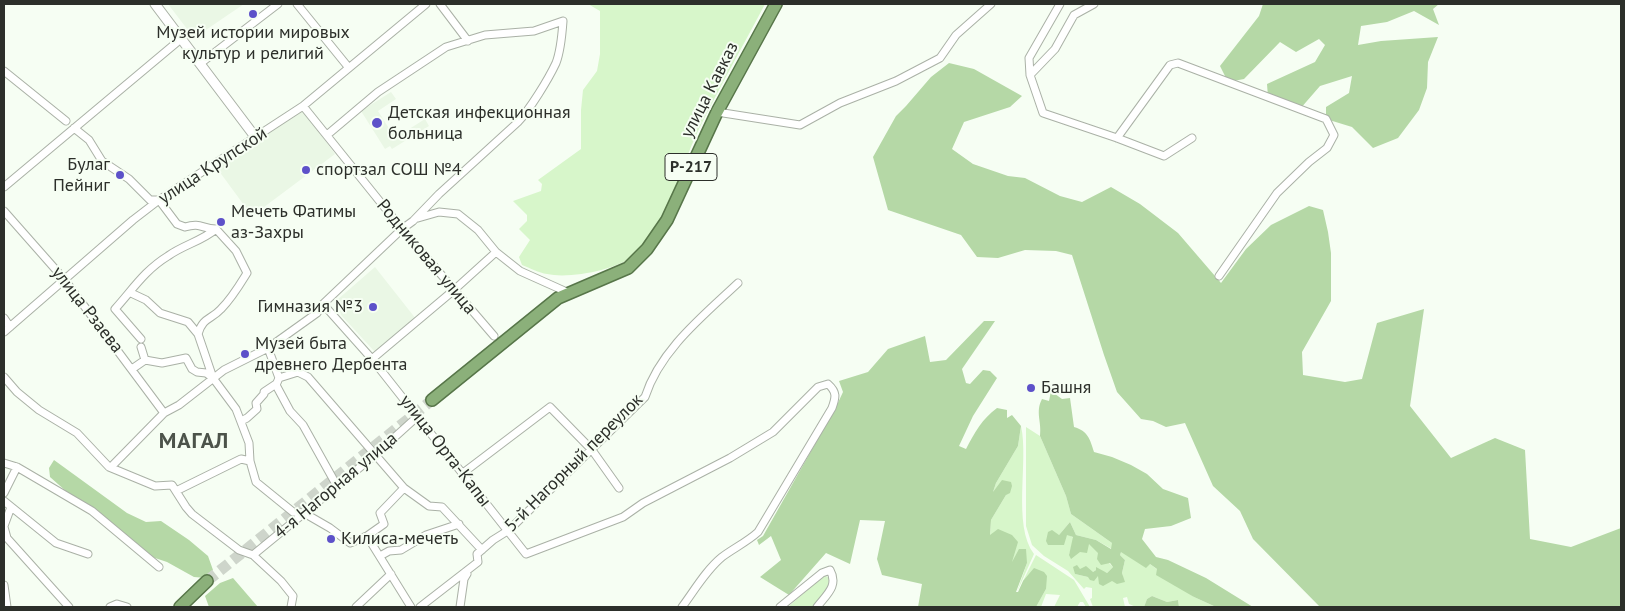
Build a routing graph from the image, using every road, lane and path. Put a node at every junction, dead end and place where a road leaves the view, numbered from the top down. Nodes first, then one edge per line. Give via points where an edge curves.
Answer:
1 (155, 4) edge
2 (278, 4) edge
3 (297, 4) edge
4 (426, 4) edge
5 (440, 4) edge
6 (776, 4) edge
7 (991, 4) edge
8 (1060, 4) edge
9 (1094, 4) edge
10 (182, 38) junction
11 (468, 41) junction
12 (201, 63) junction
13 (349, 68) junction
14 (4, 71) edge
15 (1030, 75) junction
16 (303, 106) junction
17 (718, 112) junction
18 (66, 121) dead end
19 (74, 128) junction
20 (327, 135) junction
21 (256, 138) junction
22 (1117, 138) junction
23 (1192, 138) dead end
24 (4, 187) edge
25 (159, 200) junction
26 (4, 211) edge
27 (413, 221) junction
28 (216, 229) junction
29 (402, 229) junction
30 (496, 252) junction
31 (1219, 276) dead end
32 (64, 279) junction
33 (738, 283) dead end
34 (454, 290) junction
35 (130, 292) junction
36 (569, 293) junction
37 (323, 304) junction
38 (4, 318) edge
39 (10, 326) junction
40 (4, 332) edge
41 (198, 334) junction
42 (494, 336) dead end
43 (268, 348) junction
44 (372, 359) junction
45 (145, 360) junction
46 (132, 369) junction
47 (4, 377) edge
48 (213, 378) junction
49 (277, 381) junction
50 (432, 400) tunnel mouth
51 (164, 414) junction
52 (418, 416) junction
53 (241, 421) junction
54 (592, 450) junction
55 (375, 454) junction
56 (250, 461) junction
57 (4, 463) edge
58 (17, 467) junction
59 (111, 467) junction
60 (464, 474) junction
61 (337, 486) junction
62 (404, 488) junction
63 (618, 488) dead end
64 (176, 491) junction
65 (4, 493) edge
66 (4, 501) edge
67 (12, 507) junction
68 (304, 513) junction
69 (459, 524) junction
70 (4, 526) edge
71 (509, 530) junction
72 (367, 536) junction
73 (482, 550) junction
74 (88, 554) dead end
75 (526, 554) joint
76 (253, 555) junction
77 (380, 556) junction
78 (159, 566) dead end
79 (472, 568) junction
80 (391, 574) junction
81 (208, 581) tunnel mouth
82 (4, 585) edge
83 (7, 607) edge
84 (69, 607) edge
85 (110, 607) edge
86 (127, 607) edge
87 (180, 607) edge
88 (291, 607) edge
89 (356, 607) edge
90 (412, 607) edge
91 (420, 607) edge
92 (460, 607) edge
93 (682, 607) edge
94 (780, 607) edge
95 (817, 607) edge

1 - 10 street
2 - 12 street
3 - 13 street
4 - 13 street, улица Крупской
5 - 11 street
6 - 17 highway, улица Кавказ / Р-217
7 - 17 street via 956,35 940,58 800,124
8 - 15 street via 1029,58
9 - 15 street via 1074,15 1055,49
10 - 12 street
10 - 19 street
11 - 20 street via 446,47 378,92
11 - 27 street via 485,35 534,31 563,21 556,62 526,113
12 - 21 street
13 - 16 street, улица Крупской
14 - 18 street
15 - 22 street via 1043,113
16 - 20 street, Родниковая улица
16 - 21 street, улица Крупской
17 - 36 highway, улица Кавказ / Р-217 via 667,220 647,249 628,268
19 - 24 street
19 - 25 street via 89,140 102,161 129,179 150,200
20 - 29 street, Родниковая улица
21 - 25 street, улица Крупской
22 - 23 street via 1164,156
22 - 31 street via 1170,65 1178,63 1326,120 1334,135 1327,148 1277,193
25 - 28 street via 177,224
25 - 32 street, улица Крупской
26 - 32 street, улица Рзаева
27 - 29 street
27 - 30 street via 439,212 458,214 478,230
28 - 35 street via 153,266
28 - 41 street via 236,251 246,273 237,291 220,311 205,320
29 - 34 street, Родниковая улица
29 - 37 street
30 - 34 street
30 - 36 street via 520,271
32 - 39 street, улица Крупской
32 - 46 street, улица Рзаева
33 - 54 street, 5-й Нагорный переулок via 677,341 649,384 645,397
34 - 42 street, Родниковая улица
34 - 44 street
35 - 41 street via 146,300 160,313 188,322
35 - 45 street via 115,309 141,343
36 - 50 highway, улица Кавказ / Р-217 via 542,310
37 - 43 street
37 - 44 street, улица Орта-Капы
38 - 39 street
39 - 40 street, улица Крупской
41 - 48 street
43 - 48 street
43 - 49 street
44 - 52 street, улица Орта-Капы
45 - 46 street
45 - 48 street via 162,363 186,358 192,369
46 - 51 street, улица Рзаева
47 - 59 street via 39,410 77,433
48 - 51 street
48 - 53 street
49 - 53 street via 256,403 255,412
49 - 55 street via 298,372 308,377
49 - 61 street via 290,411 303,425
51 - 59 street
52 - 55 street, 4-я Нагорная улица
52 - 60 street, улица Орта-Капы
53 - 56 street via 249,444
54 - 60 street via 550,407
54 - 63 street
54 - 71 street, 5-й Нагорный переулок
55 - 61 street, 4-я Нагорная улица
55 - 62 street
56 - 64 street via 241,459
56 - 68 street via 256,482 293,512
57 - 58 street
58 - 65 street
58 - 78 street via 92,511
59 - 64 street via 155,486 172,485
60 - 71 street, улица Орта-Капы
61 - 68 street, 4-я Нагорная улица
62 - 69 street via 429,506 442,507
62 - 72 street via 380,513 384,524
64 - 76 street via 186,507 202,522 239,550
66 - 67 street
67 - 70 street
67 - 74 street via 56,543
68 - 72 street via 350,543
68 - 76 street, 4-я Нагорная улица
69 - 73 street
69 - 77 street
70 - 84 street via 7,538
71 - 73 street, 5-й Нагорный переулок
71 - 75 street, улица Орта-Капы
72 - 77 street
73 - 79 street, 5-й Нагорный переулок
75 - 93 street, 5-й Нагорный переулок via 623,517 773,432 818,387 828,384 834,388 836,396 832,408 758,532 722,558
76 - 88 street via 293,596
77 - 80 street
79 - 91 street, 5-й Нагорный переулок
79 - 92 street via 464,579
80 - 89 street
80 - 90 street
81 - 87 highway
82 - 83 street
85 - 86 street via 117,604
94 - 95 street via 830,570 834,577 832,588

